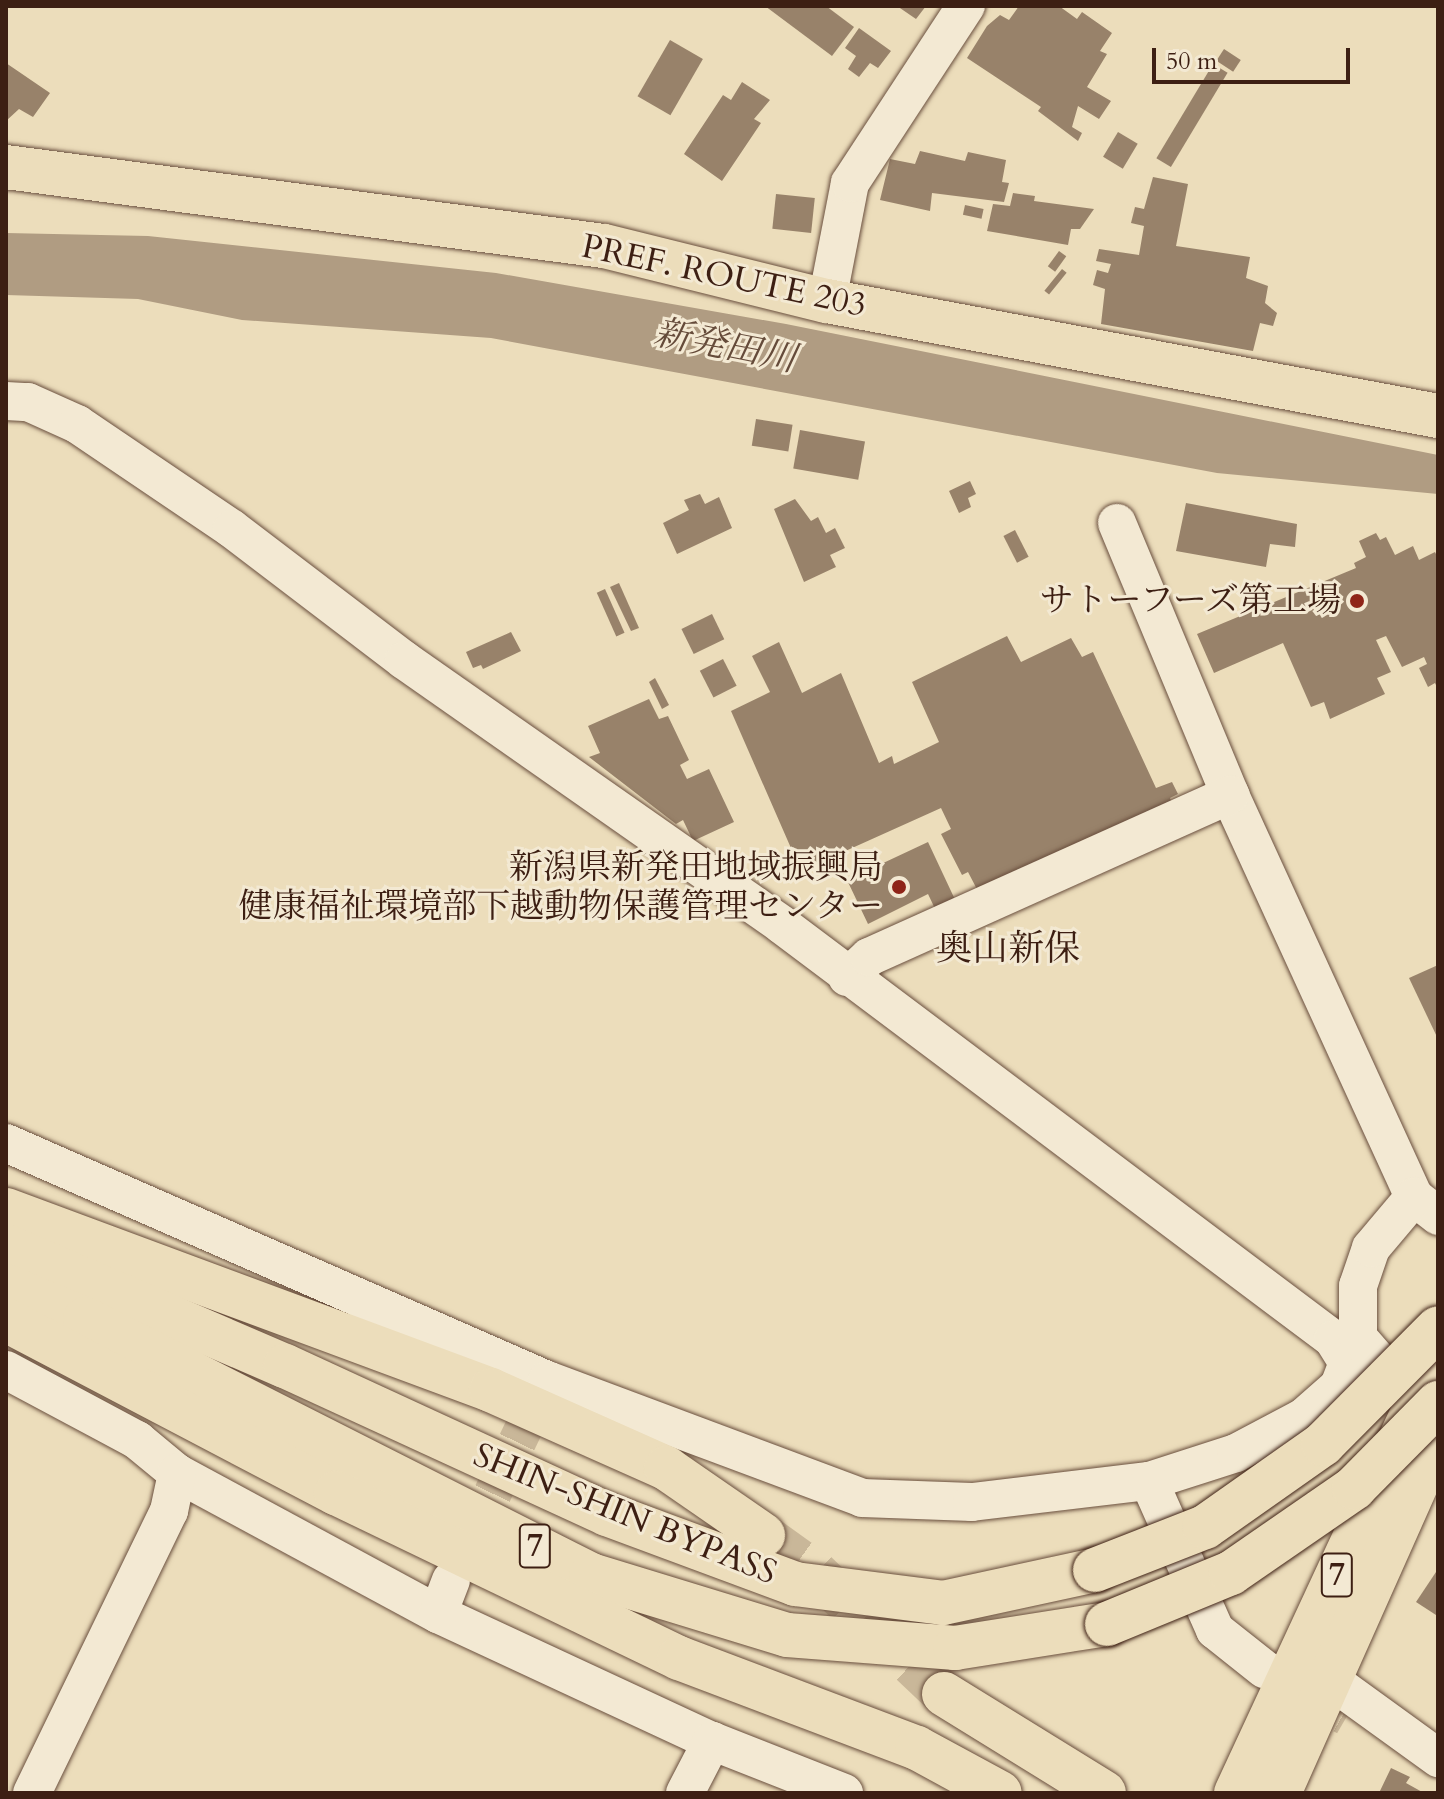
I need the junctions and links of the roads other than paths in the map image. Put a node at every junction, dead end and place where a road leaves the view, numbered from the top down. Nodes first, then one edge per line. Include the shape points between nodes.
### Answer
1 (966, 6) edge
2 (6, 167) edge
3 (827, 301) junction
4 (6, 401) edge
5 (1438, 416) edge
6 (1117, 523) dead end
7 (1230, 795) junction
8 (847, 977) junction
9 (6, 1143) edge
10 (1426, 1206) edge
11 (6, 1210) edge
12 (6, 1246) edge
13 (6, 1286) edge
14 (6, 1320) edge
15 (1438, 1328) edge
16 (1353, 1350) junction
17 (1438, 1357) edge
18 (6, 1370) edge
19 (1432, 1419) edge
20 (177, 1473) junction
21 (1149, 1481) junction
22 (763, 1535) tunnel mouth
23 (1264, 1669) tunnel mouth
24 (944, 1694) tunnel mouth
25 (1338, 1698) junction
26 (712, 1741) junction
27 (1438, 1758) edge
28 (1438, 1768) edge
29 (32, 1793) edge
30 (685, 1793) edge
31 (844, 1793) edge
32 (1000, 1793) edge
33 (1104, 1793) edge
34 (1236, 1793) edge
35 (1279, 1793) edge

1 - 3 street via 850,183
2 - 3 main road, PREF. ROUTE 203 via 604,246
3 - 5 main road, PREF. ROUTE 203
4 - 8 street via 28,402 77,424 219,520 404,660 782,925
6 - 7 street
7 - 8 street via 869,957
7 - 10 street
8 - 16 street
9 - 21 street via 545,1383 862,1498 972,1502
10 - 16 street via 1371,1248 1358,1286
11 - 22 main road via 491,1390 666,1468
12 - 15 main road, SHIN-SHIN BYPASS / 7, bridge via 607,1514 795,1584 943,1603 1095,1570 1205,1527 1323,1444
13 - 19 main road, SHIN-SHIN BYPASS / 7, bridge via 85,1319 591,1575 787,1635 955,1648 1107,1624 1231,1573 1354,1488
14 - 32 main road, 7 via 336,1493 650,1644 917,1748
16 - 19 street
16 - 21 street via 1339,1386 1304,1417 1236,1453
17 - 19 main road, 7
18 - 20 street via 137,1440
19 - 25 main road, 7
19 - 34 main road, 7
20 - 26 street via 444,1597
20 - 29 street via 169,1511
21 - 23 street via 1215,1630
24 - 33 main road
25 - 27 street
25 - 28 street
25 - 35 main road, 7
26 - 30 street
26 - 31 street

